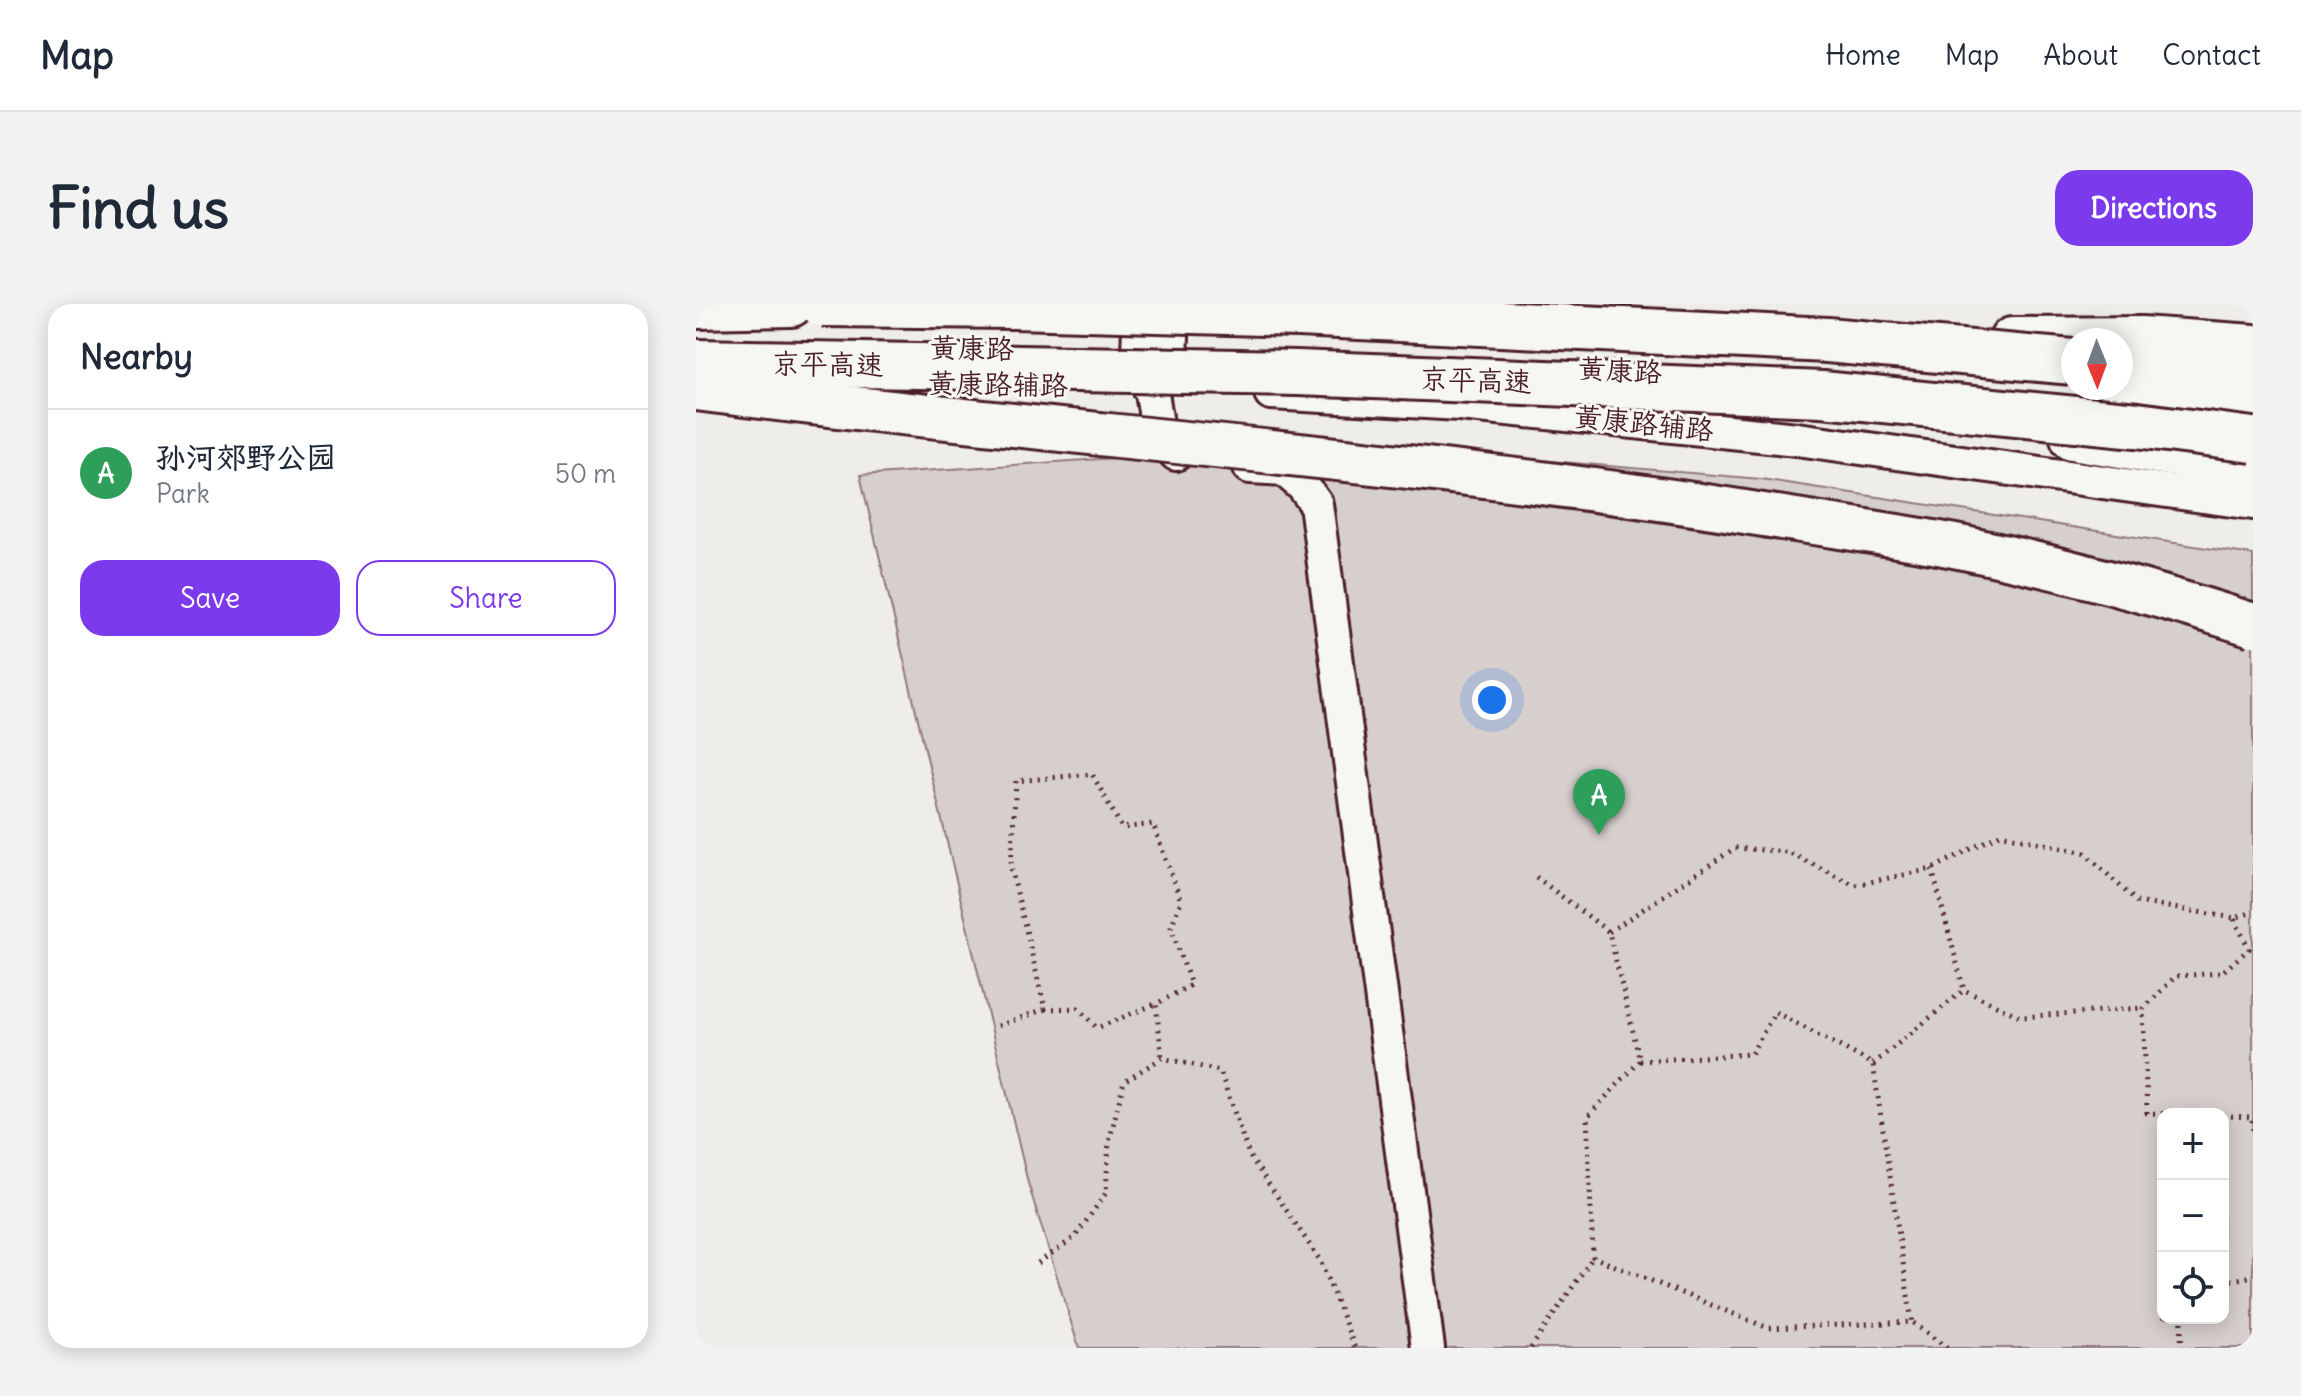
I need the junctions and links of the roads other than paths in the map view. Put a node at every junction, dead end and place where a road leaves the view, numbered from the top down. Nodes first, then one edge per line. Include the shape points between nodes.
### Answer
1 (791, 304) edge
2 (822, 304) edge
3 (1472, 304) edge
4 (1023, 305) edge
5 (696, 306) edge
6 (696, 322) edge
7 (1156, 326) edge
8 (1589, 340) junction
9 (1827, 340) junction
10 (696, 346) edge
11 (2253, 347) edge
12 (2061, 361) edge
13 (696, 362) edge
14 (2133, 368) edge
15 (696, 381) edge
16 (2061, 382) edge
17 (2253, 382) edge
18 (1151, 387) junction
19 (696, 389) edge
20 (2133, 390) edge
21 (1822, 394) junction
22 (2253, 404) edge
23 (2253, 432) edge
24 (2253, 440) edge
25 (2253, 467) edge
26 (2253, 503) edge
27 (2253, 625) edge
28 (1428, 1348) edge

1 - 5 highway, 京平高速
2 - 4 highway, 京平高速, bridge
3 - 8 street
4 - 9 highway, 京平高速, bridge
6 - 7 main road, 黄康路
7 - 8 main road, 黄康路 via 1410,330
7 - 10 main road, 黄康路
7 - 18 main road
7 - 23 main road, 黄康路 via 1489,364 1807,379
8 - 16 main road, 黄康路 via 1810,352
9 - 11 highway, bridge via 2141,339
9 - 12 highway, 京平高速, bridge
13 - 21 highway, 京平高速, bridge via 1297,373
14 - 17 highway
15 - 18 street, 黄康路辅路
18 - 26 street, 黄康路辅路 via 1460,404 1797,439
18 - 28 street via 1159,436 1184,463 1284,469 1316,504
19 - 27 highway, bridge via 1407,466 1675,501 1940,543 2089,577
20 - 22 main road
21 - 24 highway, 京平高速, bridge
21 - 25 highway, bridge

